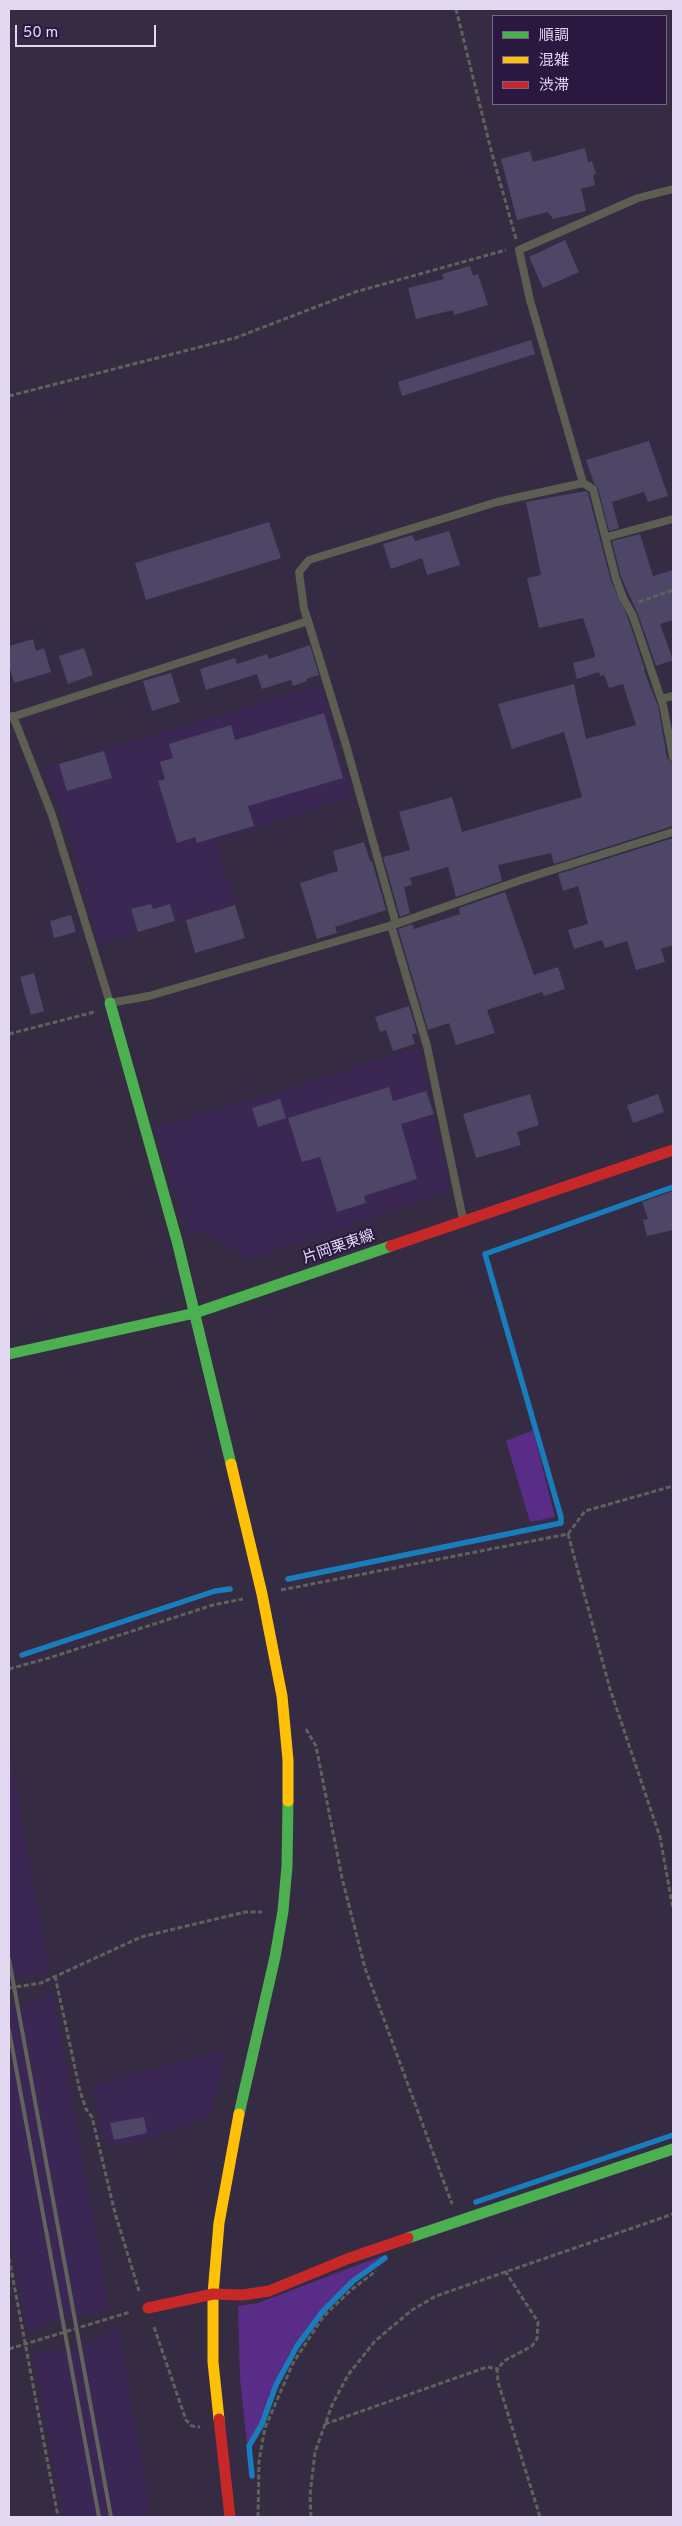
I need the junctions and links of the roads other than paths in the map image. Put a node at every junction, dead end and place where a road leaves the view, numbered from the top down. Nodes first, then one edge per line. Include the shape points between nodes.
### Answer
1 (673, 189) edge
2 (584, 483) junction
3 (673, 519) edge
4 (607, 537) junction
5 (308, 622) junction
6 (673, 696) edge
7 (661, 699) junction
8 (11, 717) edge
9 (673, 757) edge
10 (673, 832) edge
11 (393, 924) junction
12 (110, 1003) junction
13 (673, 1150) edge
14 (464, 1221) junction
15 (194, 1313) junction
16 (9, 1354) edge
17 (673, 2148) edge
18 (212, 2294) junction
19 (146, 2308) road end
20 (230, 2517) edge

1 - 2 lane via 638,198 518,250
2 - 4 lane via 593,489
2 - 5 lane via 497,502 309,560 299,572
3 - 4 lane
4 - 7 lane via 616,579 630,608
5 - 8 lane
5 - 11 lane via 346,745
6 - 7 lane
7 - 9 lane
8 - 12 lane via 52,815
10 - 11 lane
11 - 12 lane via 149,996
11 - 14 lane via 427,1046
12 - 15 street
13 - 14 street, 片岡栗東線
14 - 15 street, 片岡栗東線
15 - 16 street, 片岡栗東線
15 - 18 street via 262,1594 282,1696 288,1760 287,1866 282,1911 275,1957 232,2145 219,2223
17 - 18 street via 303,2276 269,2292
18 - 19 street via 188,2302
18 - 20 street via 213,2362

